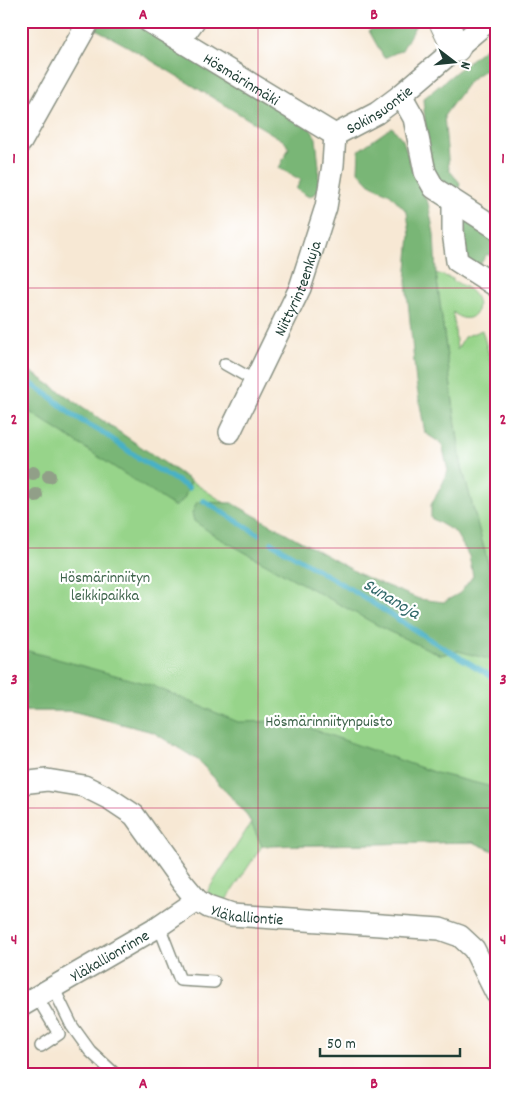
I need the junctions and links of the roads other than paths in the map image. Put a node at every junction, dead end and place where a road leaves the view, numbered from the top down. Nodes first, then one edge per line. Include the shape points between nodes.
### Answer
1 (89, 21) edge
2 (148, 21) edge
3 (194, 21) edge
4 (443, 21) edge
5 (488, 21) edge
6 (180, 40) junction
7 (456, 48) junction
8 (401, 94) junction
9 (336, 135) junction
10 (21, 142) edge
11 (453, 201) junction
12 (496, 228) edge
13 (496, 286) edge
14 (225, 364) dead end
15 (255, 381) junction
16 (230, 432) dead end
17 (21, 784) edge
18 (197, 900) junction
19 (159, 926) junction
20 (214, 982) dead end
21 (496, 993) edge
22 (37, 997) edge
23 (41, 1046) dead end
24 (116, 1075) edge

1 - 10 street
2 - 6 street, Hösmärinmäki
3 - 6 street
4 - 7 street
5 - 7 street, Sokinsuontie
6 - 9 street, Hösmärinmäki
7 - 8 street, Sokinsuontie
8 - 9 street, Sokinsuontie via 376,113
8 - 11 street via 414,118 425,172 434,188
9 - 15 street, Niittyrinteenkuja via 326,207 309,261 300,288
11 - 12 street
11 - 13 street via 457,261
14 - 15 lane
15 - 16 street, Niittyrinteenkuja
17 - 18 street, Yläkalliontie via 47,780 84,786 110,799 134,815
18 - 19 street, Yläkallionrinne
18 - 21 street, Yläkalliontie via 231,915 440,929 460,936 474,949
19 - 20 lane via 180,980
19 - 22 street, Yläkallionrinne
22 - 23 lane via 59,1034
22 - 24 lane via 72,1026 90,1051

